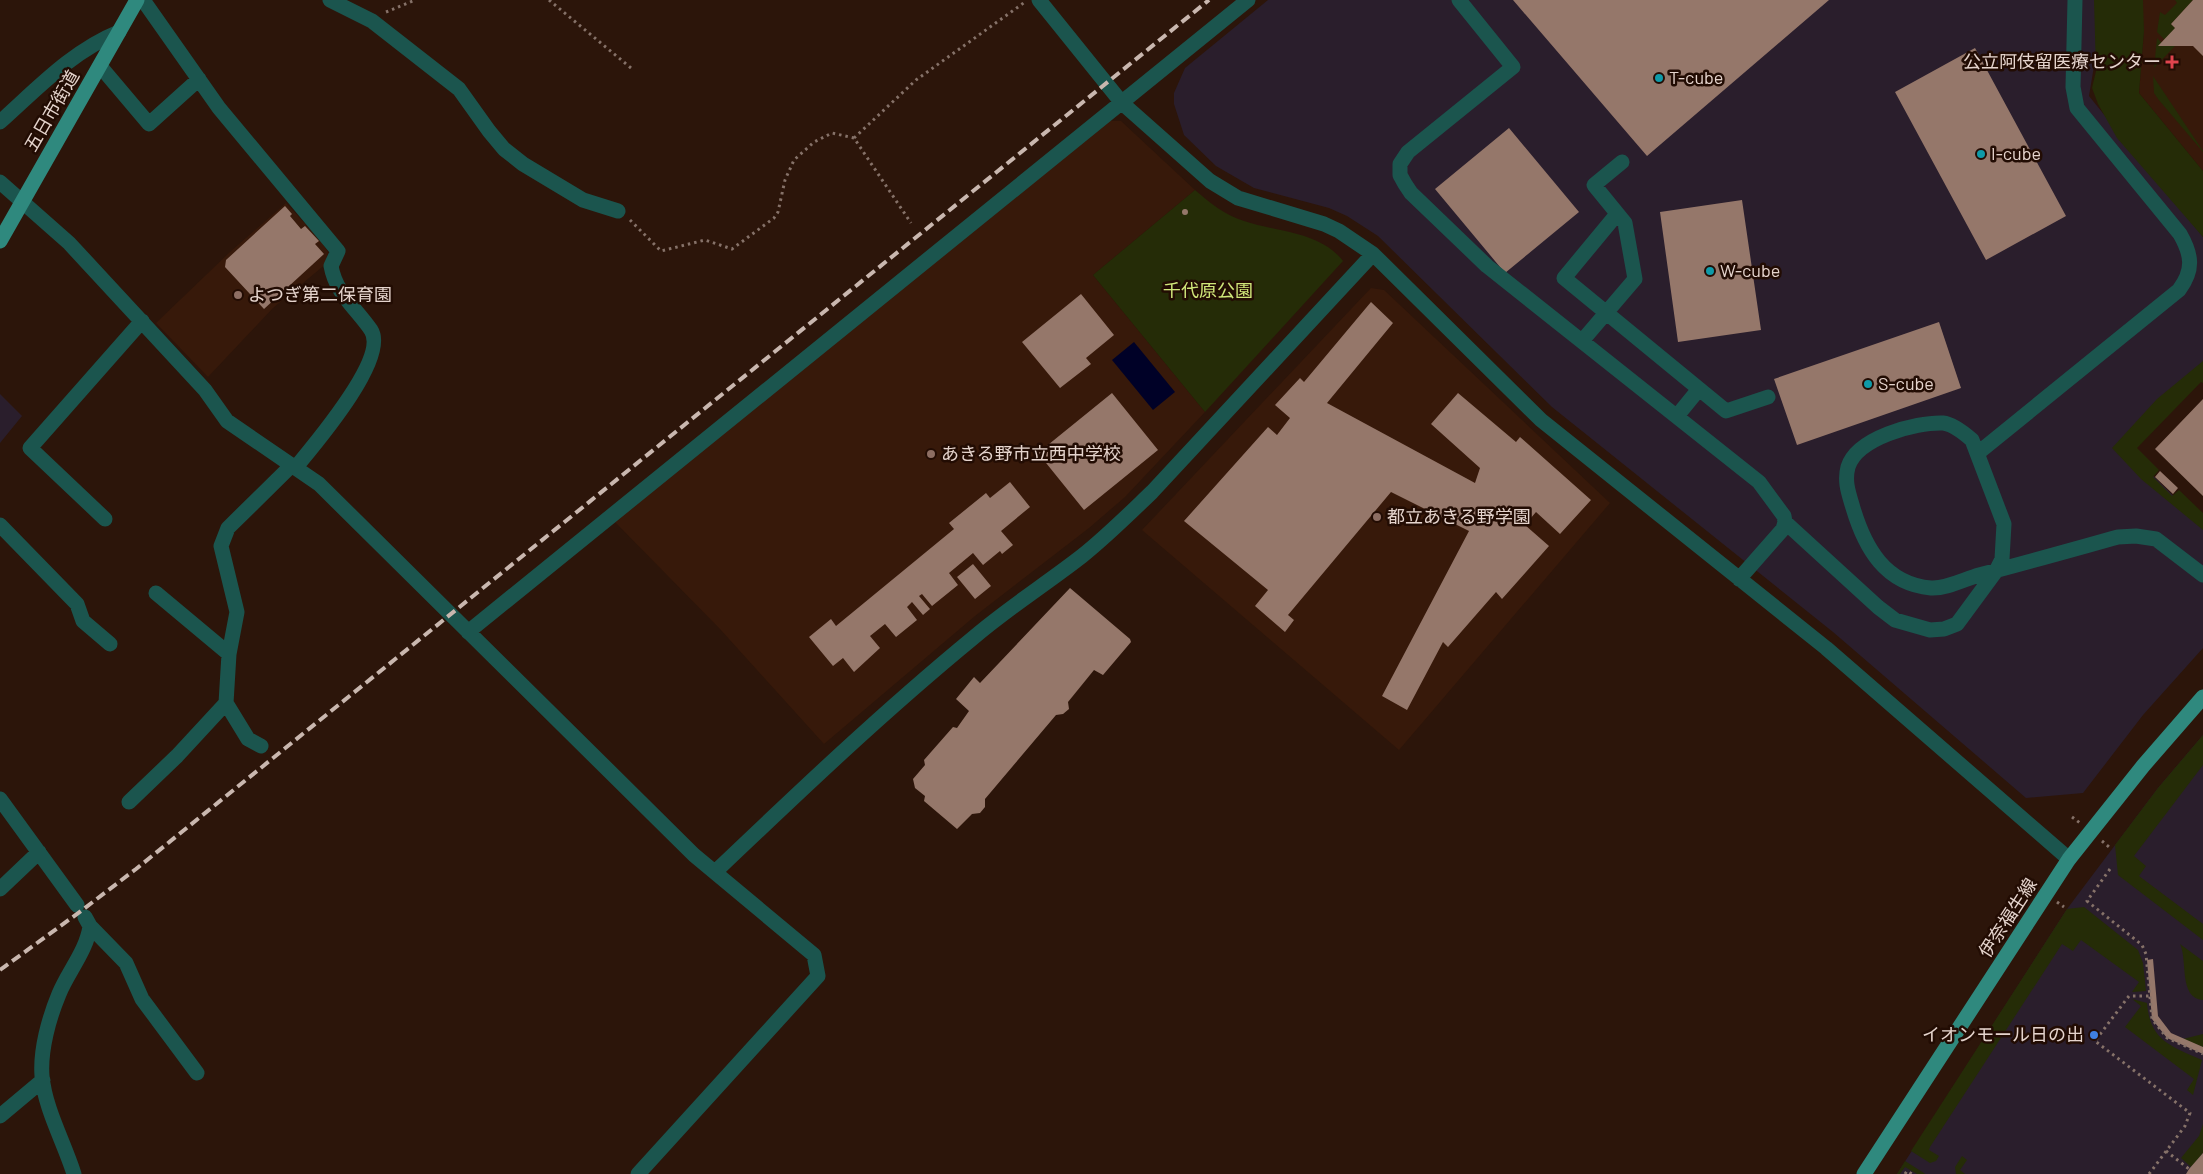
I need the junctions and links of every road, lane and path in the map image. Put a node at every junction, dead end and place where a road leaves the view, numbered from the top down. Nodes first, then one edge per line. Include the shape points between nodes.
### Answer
1 (137, 0) edge
2 (330, 0) edge
3 (415, 0) edge
4 (549, 0) edge
5 (1027, 0) edge
6 (1039, 0) edge
7 (1248, 0) edge
8 (1459, 0) edge
9 (2075, 0) edge
10 (151, 3) edge
11 (367, 19) junction
12 (119, 32) junction
13 (100, 66) junction
14 (631, 68) dead end
15 (199, 79) junction
16 (1122, 103) junction
17 (0, 122) edge
18 (854, 138) junction
19 (1622, 162) dead end
20 (0, 182) edge
21 (22, 202) junction
22 (618, 211) joint
23 (1617, 214) junction
24 (910, 223) dead end
25 (0, 241) edge
26 (1373, 254) junction
27 (1606, 313) junction
28 (142, 321) junction
29 (1582, 341) junction
30 (1699, 389) junction
31 (1768, 397) dead end
32 (1677, 416) junction
33 (1978, 453) junction
34 (294, 466) junction
35 (105, 519) dead end
36 (1786, 522) junction
37 (0, 525) edge
38 (1996, 571) junction
39 (2203, 575) edge
40 (1739, 578) junction
41 (156, 593) dead end
42 (468, 632) junction
43 (110, 644) dead end
44 (229, 654) junction
45 (2203, 697) edge
46 (226, 703) junction
47 (261, 746) dead end
48 (0, 799) edge
49 (129, 802) dead end
50 (2072, 817) dead end
51 (2078, 821) dead end
52 (2104, 842) dead end
53 (2109, 847) dead end
54 (39, 852) junction
55 (2069, 859) junction
56 (2110, 869) dead end
57 (715, 872) junction
58 (0, 889) edge
59 (2060, 904) dead end
60 (2064, 907) dead end
61 (84, 916) junction
62 (2150, 996) junction
63 (2203, 1054) edge
64 (197, 1073) dead end
65 (43, 1080) junction
66 (0, 1116) edge
67 (2166, 1151) junction
68 (2189, 1169) dead end
69 (74, 1174) edge
70 (638, 1174) edge
71 (1864, 1174) edge
72 (1904, 1174) edge
73 (1912, 1174) edge
74 (2149, 1174) edge

1 - 12 main road, 五日市街道
2 - 11 street
3 - 11 path
4 - 14 path
5 - 18 path via 935,66
6 - 16 street
7 - 16 street
8 - 29 street via 1513,67 1408,152 1400,164 1400,175 1411,193 1487,266
9 - 33 street via 2074,87 2077,108 2180,234 2191,258 2190,271 2179,290
10 - 15 street
11 - 22 street via 458,89 489,131 524,164 583,200
12 - 13 main road, 五日市街道
12 - 17 street via 100,40 60,68
13 - 15 street via 149,124
13 - 21 main road, 五日市街道
15 - 34 street via 338,251 331,266 338,289 372,332 374,343 352,395
16 - 26 street via 1224,190 1262,207 1324,224
16 - 42 street
18 - 22 path via 832,133 814,142 794,160 785,180 778,212 765,226 732,249 705,240 661,251
18 - 24 path
19 - 23 street via 1594,185
20 - 21 street
21 - 25 main road, 五日市街道
21 - 28 street via 70,243
23 - 27 street via 1625,223 1635,279
23 - 27 street via 1564,278
26 - 40 street via 1541,420
26 - 57 street via 1152,492 1083,555 990,623 926,677
27 - 29 street
27 - 30 street
28 - 34 street via 205,390 227,421
28 - 35 street via 30,448
29 - 32 street
30 - 31 street via 1726,411
30 - 32 street
32 - 36 street via 1759,482
33 - 38 street via 2004,524 2002,558
33 - 38 street via 1972,440 1962,431 1944,423 1906,428 1865,444 1848,466 1846,484 1867,548 1894,576 1913,585 1934,588
34 - 42 street via 319,484
34 - 44 street via 228,528 221,546 237,612
36 - 38 street via 1878,608 1912,627 1930,630 1957,624
36 - 40 street
37 - 43 street via 77,604 83,621
38 - 39 street via 2118,537 2136,536 2156,539
40 - 55 street via 1826,648
41 - 44 street
42 - 57 street
44 - 46 street
45 - 55 main road, 伊奈福生線
46 - 47 street via 248,739
46 - 49 street
48 - 54 street
50 - 51 path
52 - 53 path
54 - 58 street
54 - 61 street
55 - 71 main road, 伊奈福生線
56 - 62 path via 2087,901 2142,945 2146,954
57 - 70 street via 814,955 818,976
59 - 60 path
61 - 64 street via 126,963 142,999
61 - 65 street via 89,935 55,1004 46,1038
62 - 63 path via 2152,1019 2167,1038
62 - 67 path via 2129,996 2095,1041 2190,1113 2185,1126
65 - 66 street
65 - 69 street
67 - 68 path
67 - 74 path
72 - 73 path via 1907,1171

